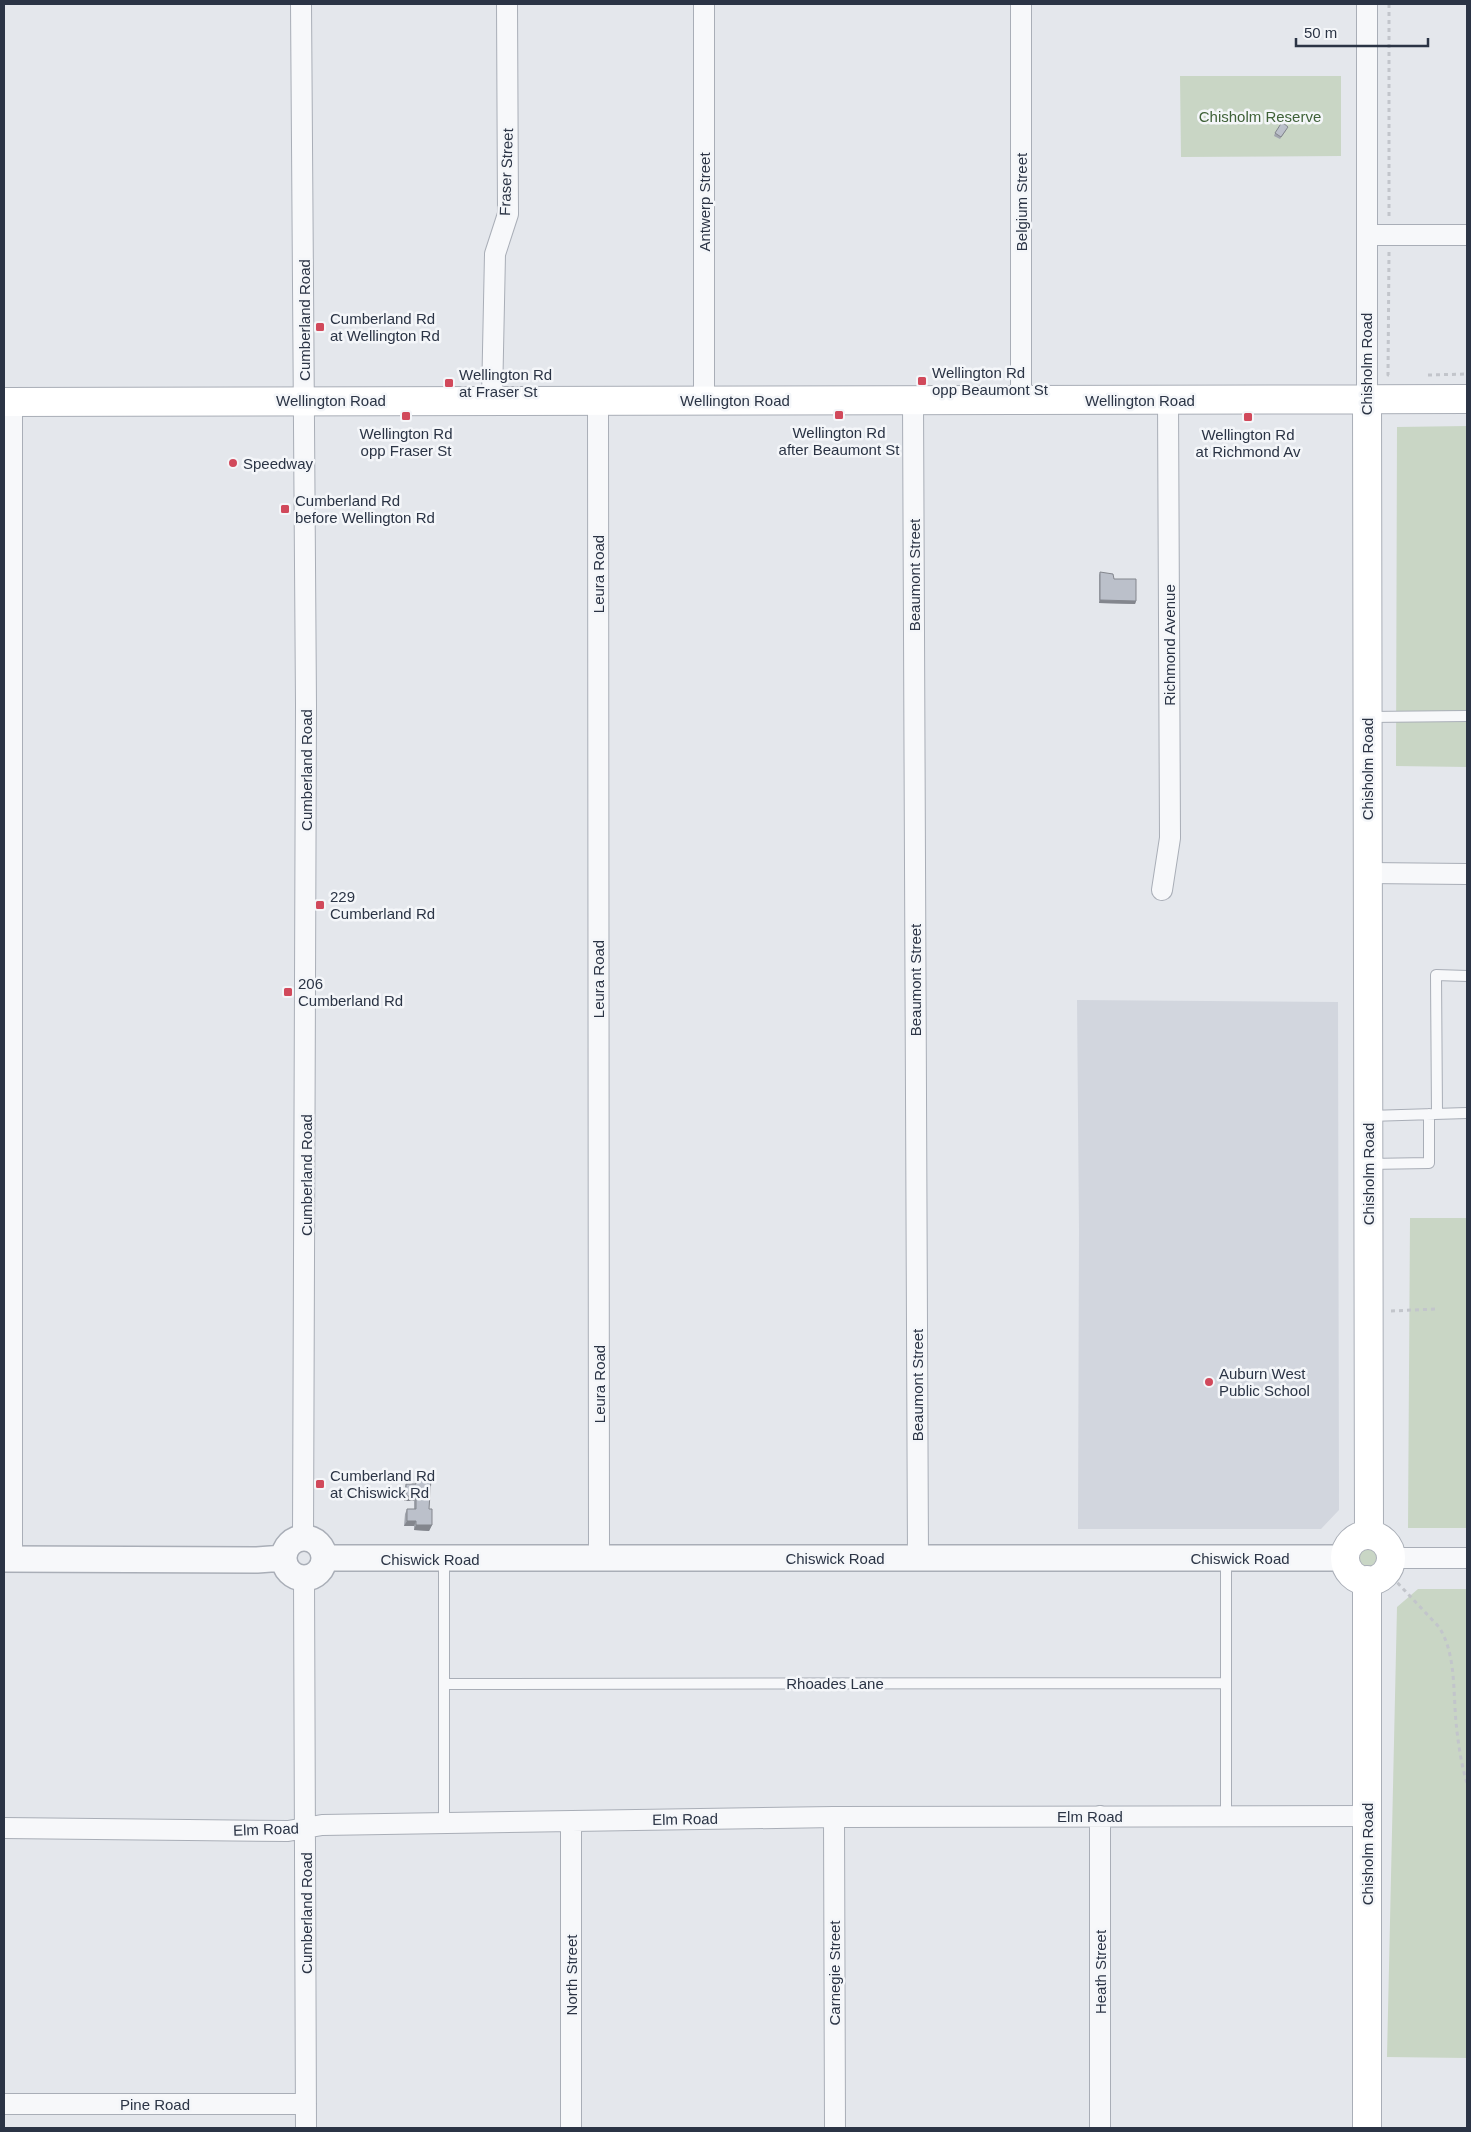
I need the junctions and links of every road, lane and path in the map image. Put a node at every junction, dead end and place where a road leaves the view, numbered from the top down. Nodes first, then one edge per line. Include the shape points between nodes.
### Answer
1 (301, 4) edge
2 (507, 4) edge
3 (704, 4) edge
4 (1021, 4) edge
5 (1366, 4) edge
6 (1389, 4) edge
7 (1389, 216) dead end
8 (1367, 235) junction
9 (1467, 235) edge
10 (1389, 250) dead end
11 (1467, 374) edge
12 (1398, 375) dead end
13 (1418, 375) dead end
14 (1366, 399) junction
15 (1467, 399) edge
16 (305, 400) junction
17 (492, 400) junction
18 (598, 400) junction
19 (704, 400) junction
20 (1021, 400) junction
21 (1168, 400) junction
22 (913, 401) junction
23 (8, 402) edge
24 (1367, 716) junction
25 (1467, 716) edge
26 (1368, 874) junction
27 (1467, 874) edge
28 (1162, 890) dead end
29 (1467, 976) edge
30 (1467, 1113) edge
31 (1433, 1114) junction
32 (1368, 1116) junction
33 (1368, 1164) junction
34 (1436, 1309) dead end
35 (1391, 1311) dead end
36 (1369, 1535) junction
37 (304, 1537) junction
38 (1226, 1557) junction
39 (284, 1558) junction
40 (325, 1558) junction
41 (444, 1558) junction
42 (918, 1558) junction
43 (1345, 1558) junction
44 (1467, 1558) edge
45 (8, 1559) edge
46 (599, 1559) junction
47 (1381, 1570) junction
48 (304, 1578) junction
49 (1226, 1683) junction
50 (445, 1684) junction
51 (1467, 1783) edge
52 (1100, 1816) junction
53 (1226, 1816) junction
54 (1367, 1816) junction
55 (834, 1817) junction
56 (571, 1822) junction
57 (444, 1823) junction
58 (4, 1828) edge
59 (306, 1828) junction
60 (4, 2104) edge
61 (306, 2104) junction
62 (306, 2128) edge
63 (571, 2128) edge
64 (834, 2128) edge
65 (1100, 2128) edge
66 (1367, 2128) edge

1 - 16 street, Cumberland Road
2 - 17 street, Fraser Street via 508,214 495,254
3 - 19 street, Antwerp Street
4 - 20 street, Belgium Street
5 - 8 street, Chisholm Road
6 - 7 path
8 - 9 street
8 - 14 street, Chisholm Road
10 - 12 path via 1388,375
11 - 13 path
14 - 15 main road, Wellington Road
14 - 21 main road, Wellington Road
14 - 24 main road, Chisholm Road
16 - 17 main road, Wellington Road
16 - 23 main road, Wellington Road
16 - 37 street, Cumberland Road
17 - 18 main road, Wellington Road
18 - 19 main road, Wellington Road
18 - 46 street, Leura Road
19 - 22 main road, Wellington Road
20 - 21 main road, Wellington Road
20 - 22 main road, Wellington Road
21 - 28 street, Richmond Avenue via 1170,838
22 - 42 street, Beaumont Street
23 - 45 street
24 - 25 lane
24 - 26 main road, Chisholm Road
26 - 27 street
26 - 32 main road, Chisholm Road
29 - 31 lane via 1436,975
30 - 31 lane
31 - 32 lane
31 - 33 lane via 1429,1163
32 - 33 main road, Chisholm Road
33 - 36 main road, Chisholm Road
34 - 35 path
36 - 43 main road via 1361,1536 1350,1544
36 - 47 main road via 1382,1539 1390,1551
37 - 39 street via 292,1542
37 - 40 street via 316,1541
38 - 42 street, Chiswick Road
38 - 43 street, Chiswick Road
38 - 49 lane
39 - 45 street
39 - 48 street via 292,1574
40 - 41 street, Chiswick Road
40 - 48 street via 316,1575
41 - 46 street, Chiswick Road
41 - 50 lane
42 - 46 street, Chiswick Road
43 - 47 main road via 1349,1571 1360,1579
44 - 47 street
47 - 51 path via 1399,1584 1444,1636
47 - 54 main road, Chisholm Road
48 - 59 street, Cumberland Road
49 - 50 lane, Rhoades Lane
49 - 53 lane
50 - 57 lane
52 - 53 street, Elm Road
52 - 55 street, Elm Road
52 - 65 street, Heath Street
53 - 54 street, Elm Road
54 - 66 main road, Chisholm Road
55 - 56 street, Elm Road
55 - 64 street, Carnegie Street
56 - 57 street, Elm Road
56 - 63 street, North Street
57 - 59 street, Elm Road
58 - 59 street, Elm Road via 288,1831
59 - 61 street, Cumberland Road
60 - 61 street, Pine Road
61 - 62 street, Cumberland Road

